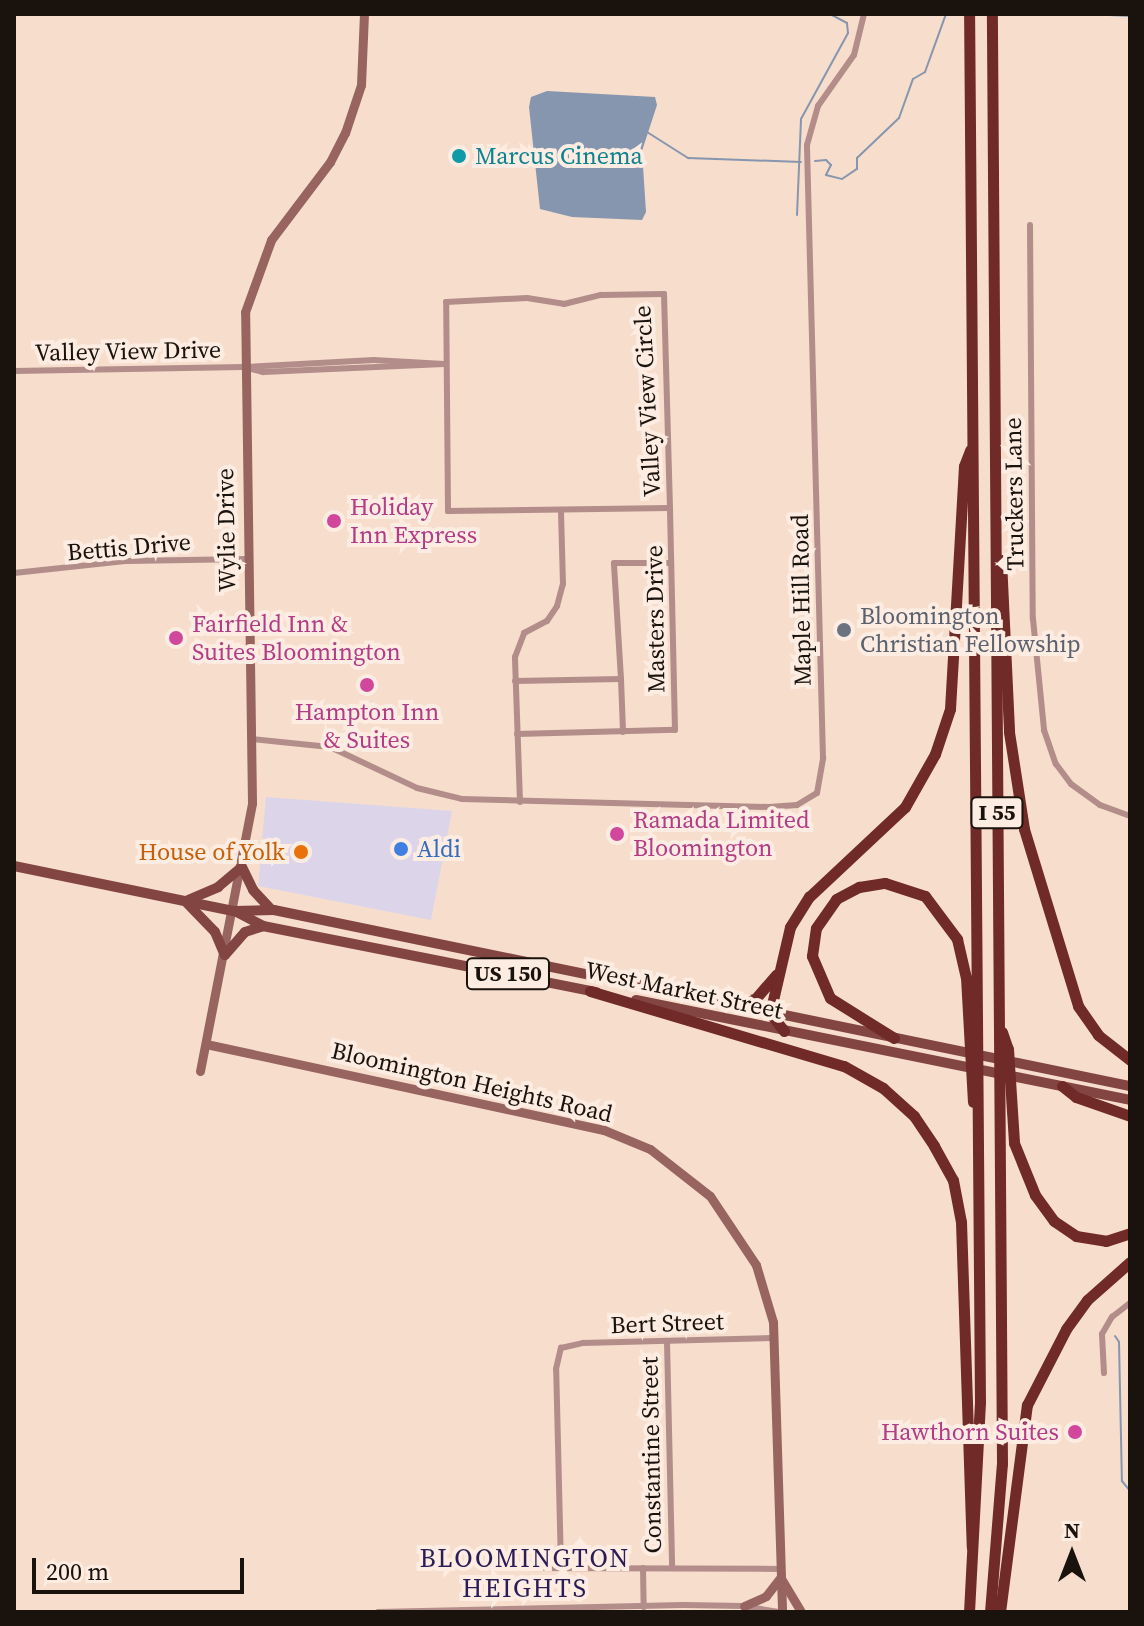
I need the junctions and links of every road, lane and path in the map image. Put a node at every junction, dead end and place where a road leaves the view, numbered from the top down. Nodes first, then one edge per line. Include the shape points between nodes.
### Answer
1 (364, 14) edge
2 (864, 14) edge
3 (969, 14) edge
4 (992, 14) edge
5 (1030, 225) dead end
6 (444, 364) junction
7 (243, 367) junction
8 (14, 371) edge
9 (973, 442) junction
10 (670, 508) junction
11 (561, 511) junction
12 (996, 527) junction
13 (246, 559) junction
14 (670, 563) junction
15 (14, 573) edge
16 (621, 679) junction
17 (515, 681) junction
18 (623, 732) junction
19 (517, 734) junction
20 (251, 739) junction
21 (520, 802) junction
22 (1130, 816) edge
23 (14, 866) edge
24 (242, 867) junction
25 (186, 901) junction
26 (274, 910) junction
27 (234, 911) junction
28 (263, 926) junction
29 (225, 955) junction
30 (779, 971) junction
31 (590, 991) junction
32 (727, 1004) junction
33 (770, 1013) junction
34 (999, 1023) junction
35 (784, 1031) junction
36 (894, 1038) junction
37 (206, 1044) junction
38 (1130, 1060) edge
39 (200, 1071) dead end
40 (1062, 1086) junction
41 (1130, 1086) edge
42 (1130, 1100) edge
43 (1130, 1116) edge
44 (978, 1121) junction
45 (1130, 1233) edge
46 (1130, 1262) edge
47 (1130, 1303) edge
48 (775, 1338) junction
49 (667, 1341) junction
50 (1104, 1373) dead end
51 (974, 1555) junction
52 (561, 1567) junction
53 (672, 1567) junction
54 (519, 1568) dead end
55 (643, 1568) junction
56 (780, 1573) junction
57 (744, 1606) junction
58 (644, 1607) junction
59 (589, 1610) edge
60 (378, 1612) edge
61 (780, 1612) edge
62 (801, 1612) edge
63 (969, 1612) edge
64 (990, 1612) edge
65 (1000, 1612) edge

1 - 7 main road, Wylie Drive via 363,68 354,111 330,162 261,261 245,312
2 - 21 street, Maple Hill Road via 857,47 818,106 807,145 820,787 808,801 789,807
3 - 9 highway, I 55
4 - 12 highway, I 55
5 - 22 street, Truckers Lane via 1033,619 1044,730 1056,764 1071,784 1090,800
6 - 7 street, Valley View Drive via 277,371
6 - 10 street, Valley View Circle via 443,310 450,300 527,298 564,304 601,295 664,294
6 - 11 street, Valley View Circle via 446,509 452,514
7 - 8 street, Valley View Drive
7 - 13 main road, Wylie Drive
9 - 30 highway via 964,466 952,697 935,754 905,807 802,906 785,942
9 - 44 highway, I 55
10 - 11 street, Valley View Circle
10 - 14 street, Masters Drive
11 - 17 street via 560,595 547,621 524,633 517,644
12 - 34 highway, I 55
12 - 38 highway via 1005,584 1009,732 1024,829 1078,1006 1098,1035
13 - 15 street, Bettis Drive via 127,561
13 - 20 main road, Wylie Drive
14 - 16 street via 614,563
14 - 18 street, Masters Drive via 675,730
16 - 17 street
16 - 18 street
17 - 19 street
18 - 19 street
19 - 21 street
20 - 21 street, Maple Hill Road via 330,747 417,788 462,799
20 - 24 main road, Wylie Drive via 252,803
23 - 25 main road, West Market Street / US 150
24 - 25 main road via 218,887
24 - 26 main road via 253,890
24 - 27 main road, Wylie Drive
25 - 27 main road, West Market Street / US 150
25 - 29 main road via 215,932
26 - 27 main road, West Market Street / US 150
26 - 32 main road, West Market Street / US 150
27 - 28 main road, West Market Street / US 150
27 - 29 main road, Wylie Drive
28 - 29 main road via 245,932
28 - 31 main road, West Market Street / US 150
29 - 37 main road, Wylie Drive
30 - 32 highway via 755,999
30 - 33 highway
31 - 35 main road, West Market Street / US 150
31 - 51 highway via 844,1066 883,1088 914,1116 953,1180 961,1222 969,1396 967,1533
32 - 33 main road, West Market Street / US 150
33 - 35 highway
33 - 36 main road, West Market Street / US 150
34 - 45 highway via 1008,1049 1014,1143 1035,1195 1054,1221 1076,1236 1106,1241
34 - 64 highway, I 55 via 1002,1479
35 - 40 main road, West Market Street / US 150
36 - 41 main road, West Market Street / US 150
36 - 44 highway via 830,998 812,956 816,928 836,899 859,887 885,883 925,896 957,939 966,977 969,1081
37 - 39 main road, Wylie Drive
37 - 48 main road, Bloomington Heights Road via 553,1117 638,1143 692,1178 734,1224 763,1282
40 - 42 main road, West Market Street / US 150
40 - 43 highway via 1076,1097
44 - 51 highway, I 55 via 980,1402
46 - 65 highway via 1073,1319 1047,1358 1027,1405
47 - 50 street via 1102,1334
48 - 49 street, Bert Street
48 - 56 main road, Bloomington Heights Road
49 - 52 street, Bert Street via 561,1348 556,1369
49 - 53 street, Constantine Street
51 - 63 highway, I 55
52 - 54 street
52 - 55 street
53 - 55 street
53 - 56 street
55 - 58 street, Constantine Street
56 - 57 main road via 766,1596
56 - 61 main road, Bloomington Heights Road
56 - 62 main road
57 - 58 street
57 - 61 street
58 - 59 street
59 - 60 street

